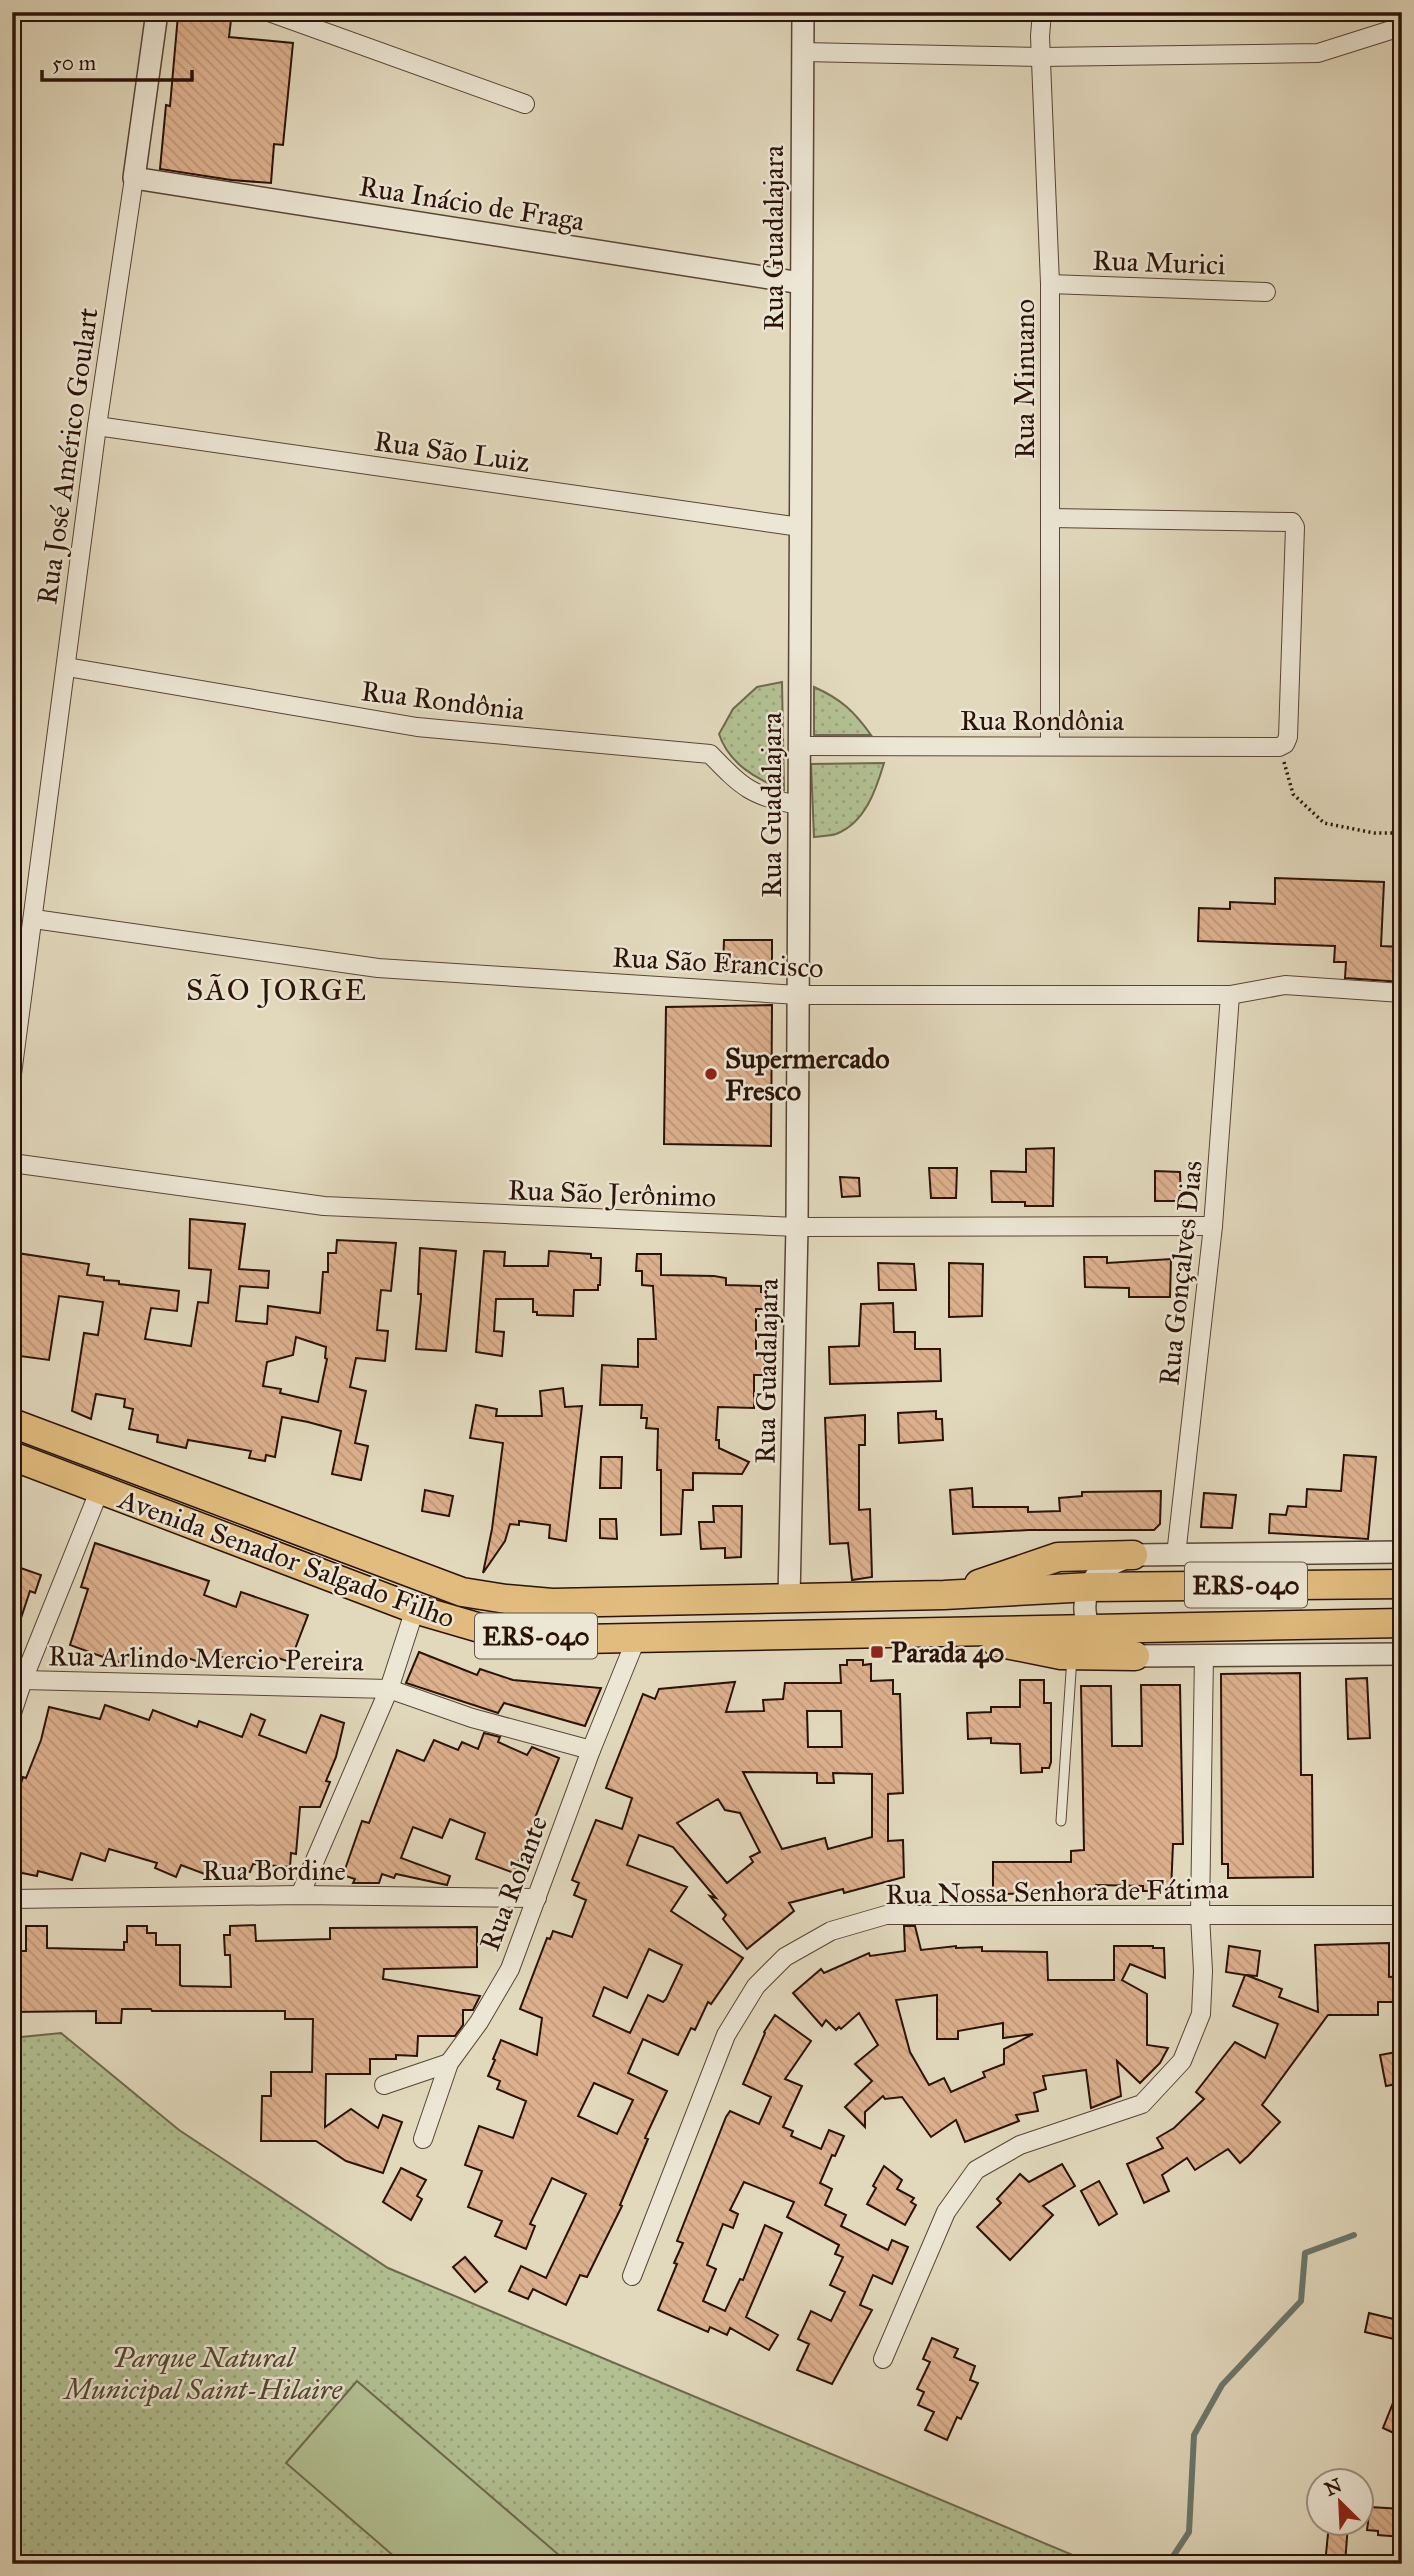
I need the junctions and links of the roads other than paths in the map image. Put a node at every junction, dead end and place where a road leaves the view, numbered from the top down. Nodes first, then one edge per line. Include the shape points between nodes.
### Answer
1 (157, 12) edge
2 (269, 12) edge
3 (803, 12) edge
4 (1042, 12) edge
5 (1402, 31) edge
6 (802, 52) junction
7 (1041, 57) junction
8 (525, 104) dead end
9 (134, 178) junction
10 (801, 283) junction
11 (1050, 284) junction
12 (1266, 292) dead end
13 (97, 426) junction
14 (1051, 518) junction
15 (800, 527) junction
16 (67, 667) junction
17 (799, 746) junction
18 (1050, 746) junction
19 (799, 805) junction
20 (34, 919) junction
21 (1402, 993) edge
22 (798, 995) junction
23 (1230, 995) junction
24 (12, 1074) edge
25 (12, 1163) edge
26 (1213, 1226) junction
27 (797, 1227) junction
28 (12, 1423) edge
29 (12, 1456) edge
30 (100, 1489) junction
31 (1402, 1552) edge
32 (1133, 1555) junction
33 (1177, 1555) junction
34 (1402, 1584) edge
35 (1090, 1587) junction
36 (944, 1595) junction
37 (789, 1598) junction
38 (415, 1609) junction
39 (1402, 1623) edge
40 (1090, 1628) junction
41 (946, 1632) junction
42 (636, 1637) junction
43 (1204, 1654) junction
44 (1402, 1654) edge
45 (1072, 1655) junction
46 (1135, 1656) junction
47 (23, 1680) junction
48 (389, 1689) junction
49 (12, 1713) edge
50 (591, 1750) junction
51 (1061, 1821) dead end
52 (300, 1895) junction
53 (537, 1898) junction
54 (12, 1899) edge
55 (1200, 1915) junction
56 (1402, 1915) edge
57 (449, 2063) junction
58 (384, 2085) dead end
59 (424, 2139) dead end
60 (632, 2276) dead end
61 (883, 2359) dead end

1 - 9 street, Rua José Américo Goulart
2 - 8 street
3 - 6 street, Rua Guadalajara
4 - 7 street, Rua Minuano
5 - 7 street via 1391,30 1318,53
6 - 7 street
6 - 10 street, Rua Guadalajara
7 - 11 street, Rua Minuano
9 - 10 street, Rua Inácio de Fraga
9 - 13 street, Rua José Américo Goulart
10 - 15 street, Rua Guadalajara
11 - 12 street, Rua Murici
11 - 14 street, Rua Minuano
13 - 15 street, Rua São Luiz
13 - 16 street, Rua José Américo Goulart
14 - 18 street, Rua Minuano
14 - 18 street, Rua Rondônia via 1292,522 1295,527 1288,737 1282,746
15 - 17 street, Rua Guadalajara
16 - 19 street, Rua Rondônia via 417,727 710,754 748,789 768,800
16 - 20 street, Rua José Américo Goulart
17 - 18 street, Rua Rondônia
17 - 19 street, Rua Guadalajara
19 - 22 street, Rua Guadalajara
20 - 22 street, Rua São Francisco via 378,968
20 - 24 street, Rua José Américo Goulart
21 - 23 street, Rua São Francisco via 1285,985
22 - 23 street, Rua São Francisco
22 - 27 street, Rua Guadalajara
23 - 26 street, Rua Gonçalves Dias
25 - 27 street, Rua São Jerônimo via 324,1206
26 - 27 street, Rua São Jerônimo
26 - 33 street, Rua Gonçalves Dias
27 - 37 street, Rua Guadalajara
28 - 37 main road, Avenida Senador Salgado Filho / ERS-040 via 462,1592 552,1603
29 - 30 main road, Avenida Senador Salgado Filho / ERS-040
30 - 38 main road, Avenida Senador Salgado Filho / ERS-040
30 - 47 street
31 - 33 street, Avenida Senador Salgado Filho
32 - 33 street, Avenida Senador Salgado Filho
32 - 35 street via 1099,1573
32 - 36 main road, Avenida Senador Salgado Filho via 1058,1557
34 - 35 main road, Avenida Senador Salgado Filho / ERS-040
35 - 36 main road, Avenida Senador Salgado Filho / ERS-040
35 - 40 street via 1083,1607
36 - 37 main road, Avenida Senador Salgado Filho / ERS-040
38 - 42 main road, Avenida Senador Salgado Filho / ERS-040 via 487,1630 528,1636
38 - 48 street
39 - 40 main road, Avenida Senador Salgado Filho / ERS-040
40 - 41 main road, Avenida Senador Salgado Filho / ERS-040
40 - 46 street via 1110,1649
41 - 42 main road, Avenida Senador Salgado Filho / ERS-040
41 - 45 main road, Avenida Senador Salgado Filho
42 - 50 street, Rua Rolante
43 - 44 street, Avenida Senador Salgado Filho
43 - 46 street, Avenida Senador Salgado Filho
43 - 55 street
45 - 46 main road, Avenida Senador Salgado Filho
45 - 51 lane
47 - 48 street, Rua Arlindo Mercio Pereira
47 - 49 street
48 - 50 street, Rua Arlindo Mercio Pereira via 472,1718
48 - 52 street
50 - 53 street, Rua Rolante
52 - 53 street, Rua Bordine
52 - 54 street, Rua Bordine
53 - 57 street, Rua Rolante via 510,1969
55 - 56 street, Rua Nossa Senhora de Fátima
55 - 60 street, Rua Nossa Senhora de Fátima via 886,1915 831,1931 785,1957 756,1986 726,2035
55 - 61 street via 1201,2014 1182,2061 1142,2104 1020,2145 976,2171 946,2212
57 - 58 street
57 - 59 street, Rua Rolante

